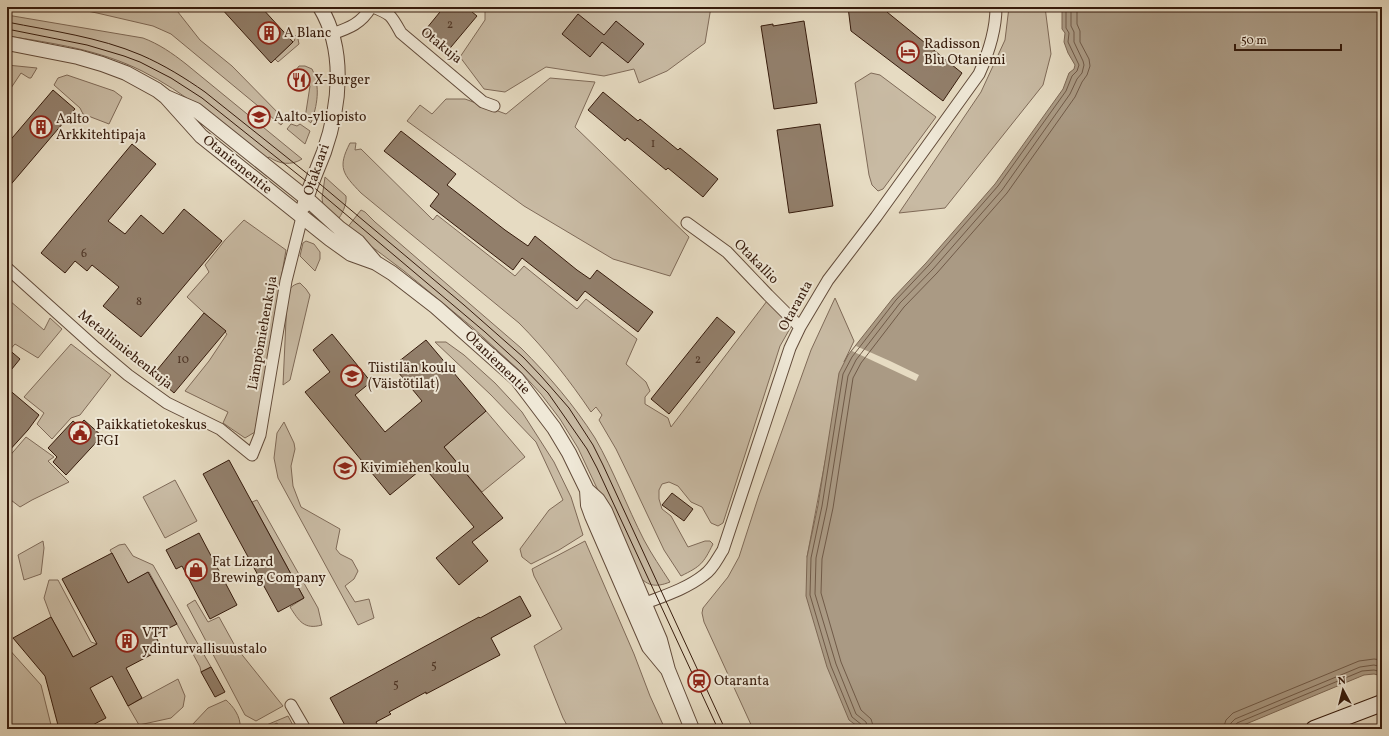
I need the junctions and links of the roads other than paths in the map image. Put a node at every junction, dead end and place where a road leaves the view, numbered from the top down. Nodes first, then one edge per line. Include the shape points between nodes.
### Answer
1 (320, 7) edge
2 (372, 7) edge
3 (996, 7) edge
4 (332, 34) junction
5 (7, 43) edge
6 (166, 96) junction
7 (494, 106) dead end
8 (306, 198) junction
9 (302, 217) junction
10 (687, 223) dead end
11 (376, 263) junction
12 (7, 268) edge
13 (800, 327) junction
14 (252, 455) joint
15 (639, 606) junction
16 (1382, 703) edge
17 (683, 704) junction
18 (291, 705) dead end
19 (304, 729) edge
20 (692, 729) edge
21 (698, 729) edge
22 (1314, 729) edge

1 - 4 street, Otakaari
2 - 4 street via 362,20
2 - 7 street, Otakuja via 387,12 401,33 483,102
3 - 13 street, Otaranta via 995,30 979,74 828,280
4 - 8 street, Otakaari via 337,66 335,105 324,152
5 - 6 street, Otaniementie via 102,64 126,73
6 - 8 street, Otaniementie via 196,110
6 - 9 street, Otaniementie via 201,136
8 - 9 street, Otakaari
8 - 11 street, Otaniementie via 358,242
9 - 11 street, Otaniementie via 351,254
9 - 14 street, Lämpömiehenkuja via 286,281 260,435
10 - 13 street, Otakallio via 727,252
11 - 15 street, Otaniementie via 436,307 517,379 554,428 586,490 605,510
12 - 14 street, Metallimiehenkuja via 128,375 167,403 220,429
13 - 15 street, Otaranta via 790,348 723,550 714,565 689,585
15 - 17 street, Otaniementie via 660,640 668,670
16 - 22 main road
17 - 20 street, Otaniementie
17 - 21 street, Otaniementie
18 - 19 street

